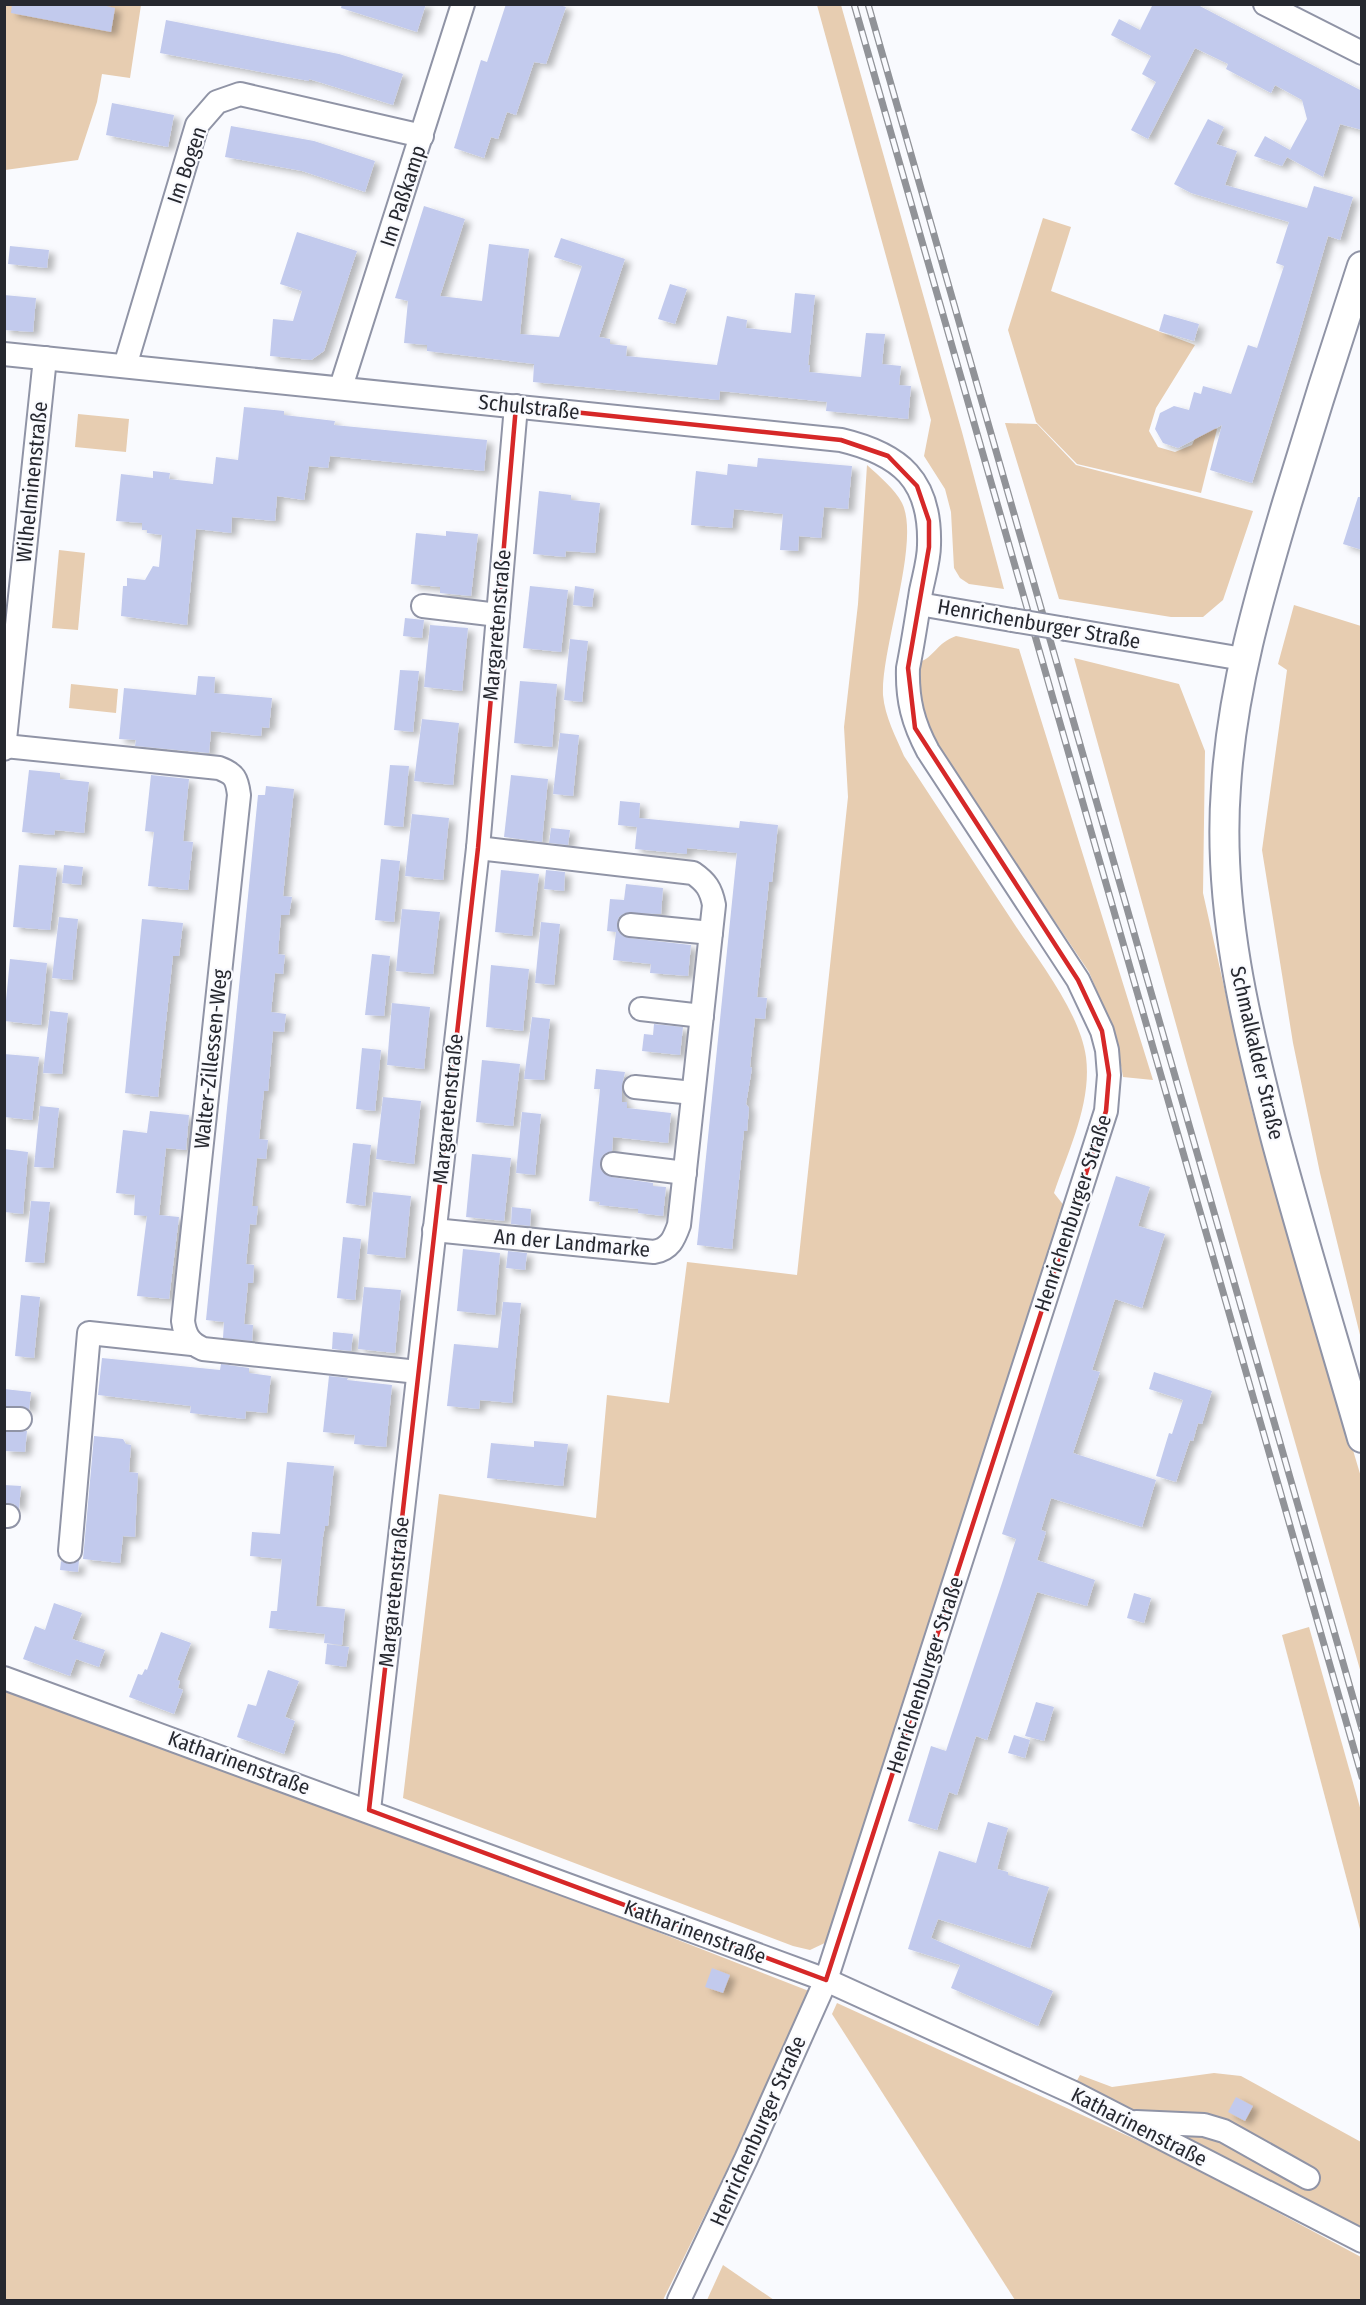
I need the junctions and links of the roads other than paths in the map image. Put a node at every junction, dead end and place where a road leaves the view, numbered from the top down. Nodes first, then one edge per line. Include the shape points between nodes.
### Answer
1 (463, 4) edge
2 (1265, 4) edge
3 (1362, 53) edge
4 (422, 136) junction
5 (1362, 266) edge
6 (4, 354) edge
7 (45, 358) junction
8 (125, 366) junction
9 (341, 387) junction
10 (516, 406) junction
11 (919, 604) junction
12 (423, 606) dead end
13 (498, 615) junction
14 (1244, 659) junction
15 (5, 748) edge
16 (478, 848) junction
17 (630, 925) dead end
18 (711, 933) junction
19 (641, 1009) dead end
20 (702, 1016) junction
21 (635, 1087) dead end
22 (693, 1093) junction
23 (613, 1164) dead end
24 (685, 1173) junction
25 (434, 1230) junction
26 (192, 1344) junction
27 (418, 1372) junction
28 (1362, 1437) edge
29 (70, 1551) dead end
30 (4, 1678) edge
31 (369, 1810) junction
32 (826, 1980) junction
33 (1129, 2121) junction
34 (1308, 2178) dead end
35 (1362, 2241) edge
36 (679, 2301) edge

1 - 4 street, Im Paßkamp
2 - 3 street
4 - 8 street, Im Bogen via 240,94 217,102 197,125
4 - 9 street, Im Paßkamp
5 - 14 main road via 1257,602
6 - 7 street, Schulstraße
7 - 8 street, Schulstraße
7 - 15 street, Wilhelminenstraße
8 - 9 street, Schulstraße
9 - 10 street, Schulstraße
10 - 11 street, Schulstraße via 841,440 888,456 910,477 925,504 929,521 929,547
10 - 13 street, Margaretenstraße
11 - 14 street, Henrichenburger Straße, bridge
11 - 32 street, Henrichenburger Straße via 907,689 915,728 1078,980 1102,1030 1109,1075 1106,1111
12 - 13 street
13 - 16 street, Margaretenstraße
14 - 28 main road, Schmalkalder Straße via 1226,788 1232,936 1259,1075
15 - 26 street, Walter-Zillessen-Weg via 219,768 237,779 239,795 183,1321
16 - 18 street, An der Landmarke via 693,873 711,890
16 - 25 street, Margaretenstraße
17 - 18 street
18 - 20 street, An der Landmarke
19 - 20 street
20 - 22 street, An der Landmarke
21 - 22 street
22 - 24 street, An der Landmarke
23 - 24 street
24 - 25 street, An der Landmarke via 679,1225 664,1250
25 - 27 street, Margaretenstraße
26 - 27 street via 203,1349
26 - 29 street via 89,1333
27 - 31 street, Margaretenstraße
30 - 31 street, Katharinenstraße
31 - 32 street, Katharinenstraße
32 - 33 street, Katharinenstraße
32 - 36 street, Henrichenburger Straße
33 - 34 street via 1204,2125 1224,2131
33 - 35 street, Katharinenstraße

